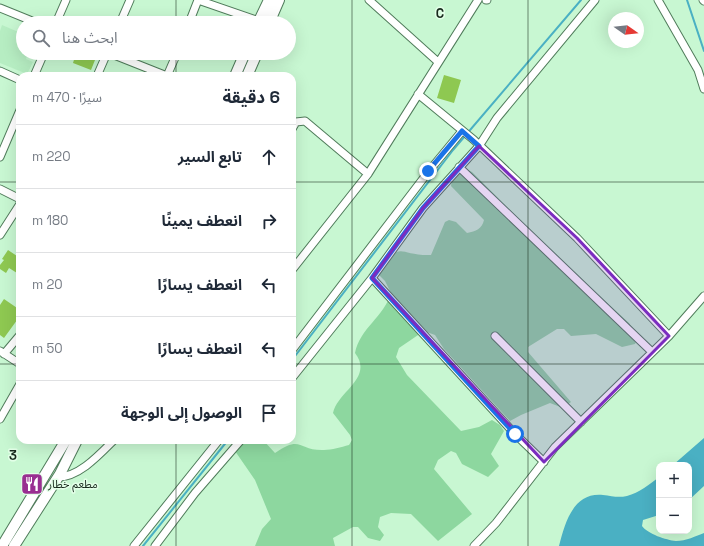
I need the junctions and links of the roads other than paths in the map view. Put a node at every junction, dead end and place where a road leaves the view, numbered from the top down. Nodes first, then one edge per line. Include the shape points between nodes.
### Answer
1 (66, 0) edge
2 (130, 0) edge
3 (198, 0) edge
4 (269, 0) edge
5 (279, 0) edge
6 (369, 0) edge
7 (478, 0) edge
8 (595, 0) edge
9 (658, 0) edge
10 (0, 8) edge
11 (20, 16) edge
12 (59, 16) edge
13 (123, 16) edge
14 (192, 16) edge
15 (245, 16) edge
16 (264, 16) edge
17 (267, 16) edge
18 (41, 60) edge
19 (105, 60) edge
20 (126, 60) edge
21 (173, 60) edge
22 (242, 60) edge
23 (254, 60) edge
24 (438, 62) junction
25 (0, 72) edge
26 (36, 72) edge
27 (99, 72) edge
28 (157, 72) edge
29 (169, 72) edge
30 (237, 72) edge
31 (249, 72) edge
32 (16, 78) edge
33 (704, 89) edge
34 (418, 94) junction
35 (16, 119) edge
36 (296, 122) edge
37 (464, 132) junction
38 (479, 146) junction
39 (0, 157) edge
40 (459, 167) junction
41 (368, 174) junction
42 (0, 189) edge
43 (16, 197) edge
44 (16, 210) edge
45 (0, 235) edge
46 (296, 265) edge
47 (372, 278) junction
48 (704, 296) edge
49 (495, 336) dead end
50 (669, 336) junction
51 (16, 339) edge
52 (296, 345) edge
53 (652, 352) junction
54 (2, 353) edge
55 (16, 362) edge
56 (296, 373) edge
57 (16, 391) edge
58 (0, 419) edge
59 (581, 422) junction
60 (64, 444) edge
61 (75, 444) edge
62 (110, 444) edge
63 (217, 444) edge
64 (237, 444) edge
65 (544, 462) junction
66 (58, 477) junction
67 (31, 498) junction
68 (41, 504) junction
69 (2, 546) edge
70 (14, 546) edge
71 (134, 546) edge
72 (155, 546) edge
73 (474, 546) edge

1 - 12 street
2 - 13 street
3 - 14 street
3 - 15 street
4 - 16 main road
5 - 17 main road
6 - 24 street
7 - 24 street
8 - 38 street via 497,118
9 - 33 street via 698,70
10 - 11 street
18 - 26 street
19 - 27 street
20 - 28 street
21 - 29 street
22 - 30 main road
23 - 31 main road
24 - 34 street
25 - 32 street
34 - 37 street
34 - 41 street
35 - 39 street
36 - 41 street via 306,121
37 - 38 street
37 - 52 street via 428,171
38 - 40 street
38 - 50 street via 577,238
40 - 47 street via 406,230
40 - 53 street
41 - 46 street
42 - 43 street
44 - 45 street
47 - 56 street
47 - 65 street via 515,434
48 - 50 street
49 - 59 street
50 - 53 street
51 - 54 street
53 - 59 street
54 - 55 street
57 - 58 street
59 - 65 street via 555,447
60 - 67 main road
61 - 66 main road
62 - 66 street via 74,473
63 - 71 street
64 - 72 street
65 - 73 street via 496,523
66 - 68 main road
67 - 68 main road
67 - 69 main road
68 - 70 main road

